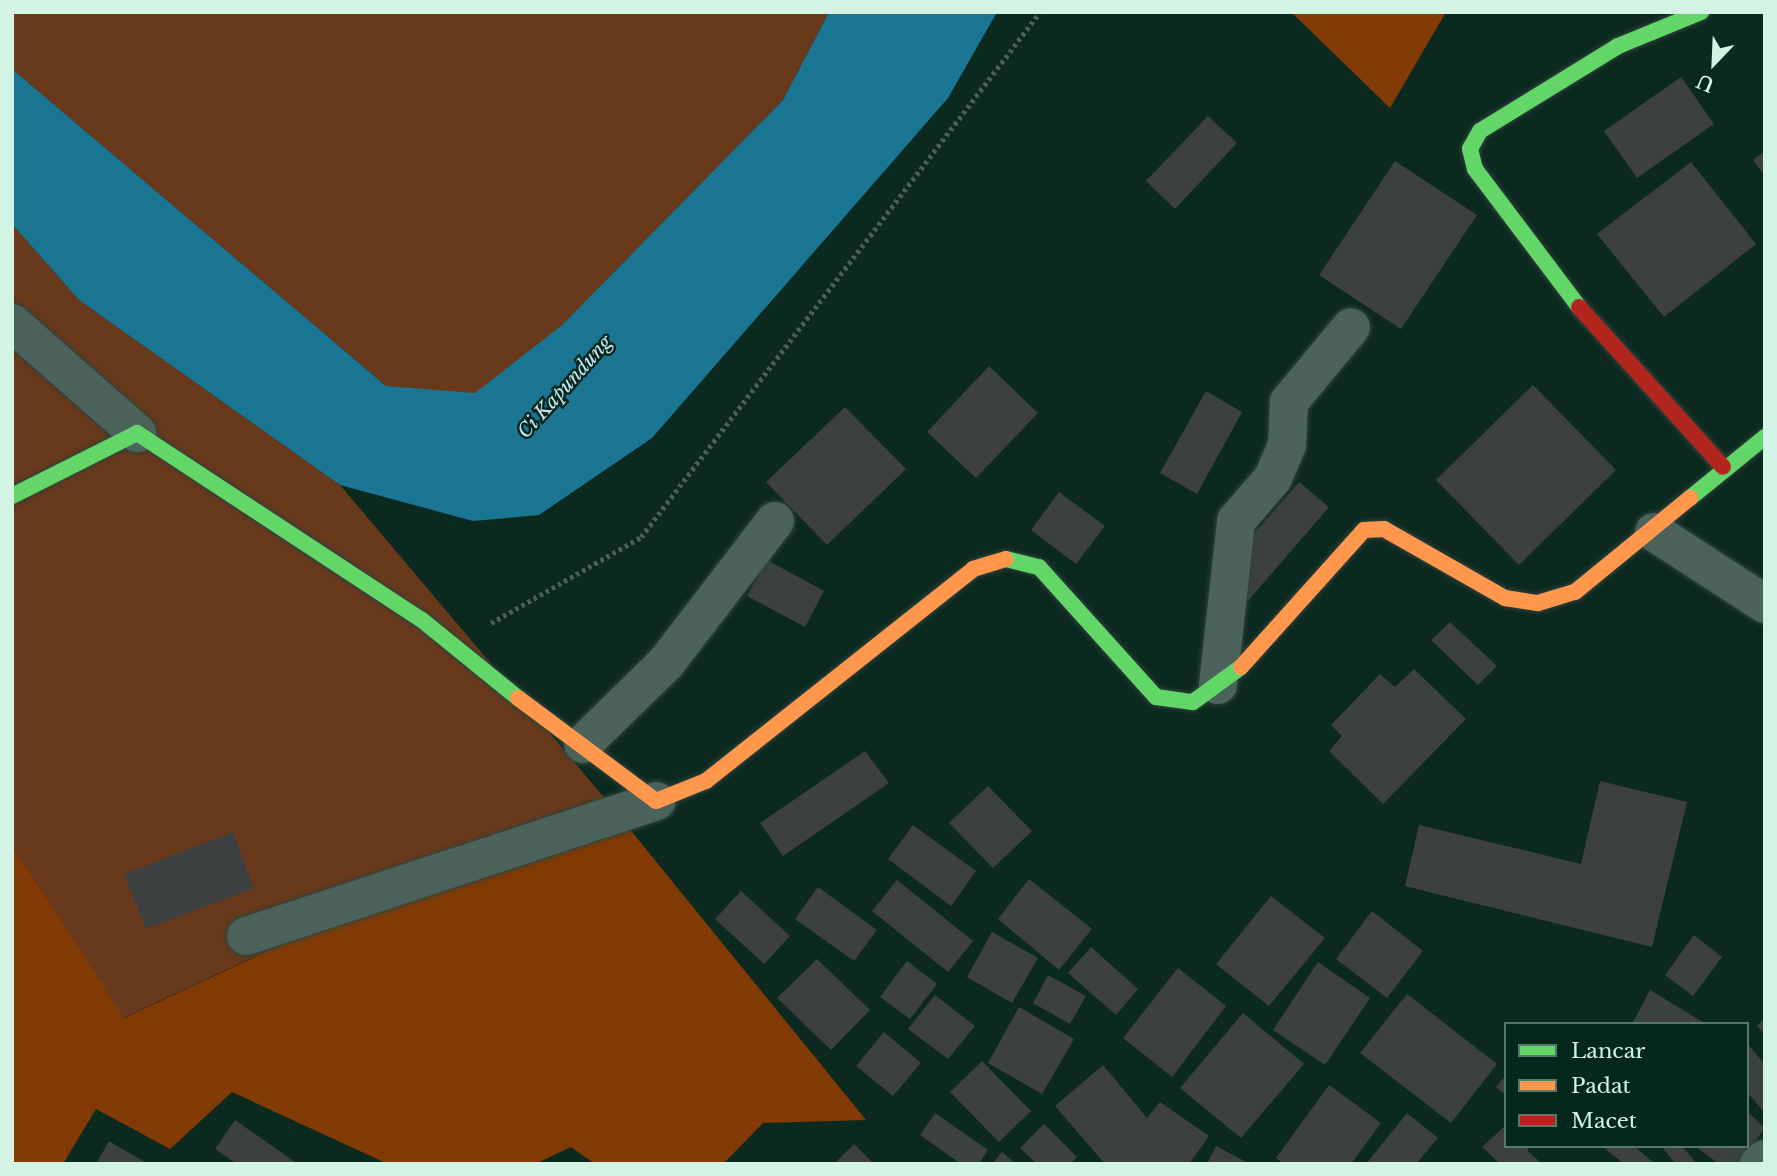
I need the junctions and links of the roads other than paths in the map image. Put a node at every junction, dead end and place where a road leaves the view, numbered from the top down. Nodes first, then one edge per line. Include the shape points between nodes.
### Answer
1 (1702, 12) edge
2 (12, 323) edge
3 (1351, 327) dead end
4 (137, 433) junction
5 (1765, 436) edge
6 (1723, 467) junction
7 (12, 496) edge
8 (775, 521) dead end
9 (1654, 532) junction
10 (1765, 604) edge
11 (1218, 685) junction
12 (583, 744) junction
13 (656, 801) junction
14 (246, 936) dead end
15 (1765, 1158) edge
16 (1759, 1164) edge

1 - 6 street via 1618,46 1480,131 1469,149 1475,169 1587,318
2 - 4 street
3 - 11 street via 1289,402 1287,445 1273,478 1236,521
4 - 7 street
4 - 12 street via 422,620 449,647
5 - 6 street
6 - 9 street
8 - 12 street via 666,663
9 - 10 street
9 - 11 street via 1575,592 1538,603 1505,598 1384,529 1364,530
11 - 13 street via 1193,702 1156,696 1039,567 1006,559 973,569 706,781
12 - 13 street
13 - 14 street
15 - 16 street

